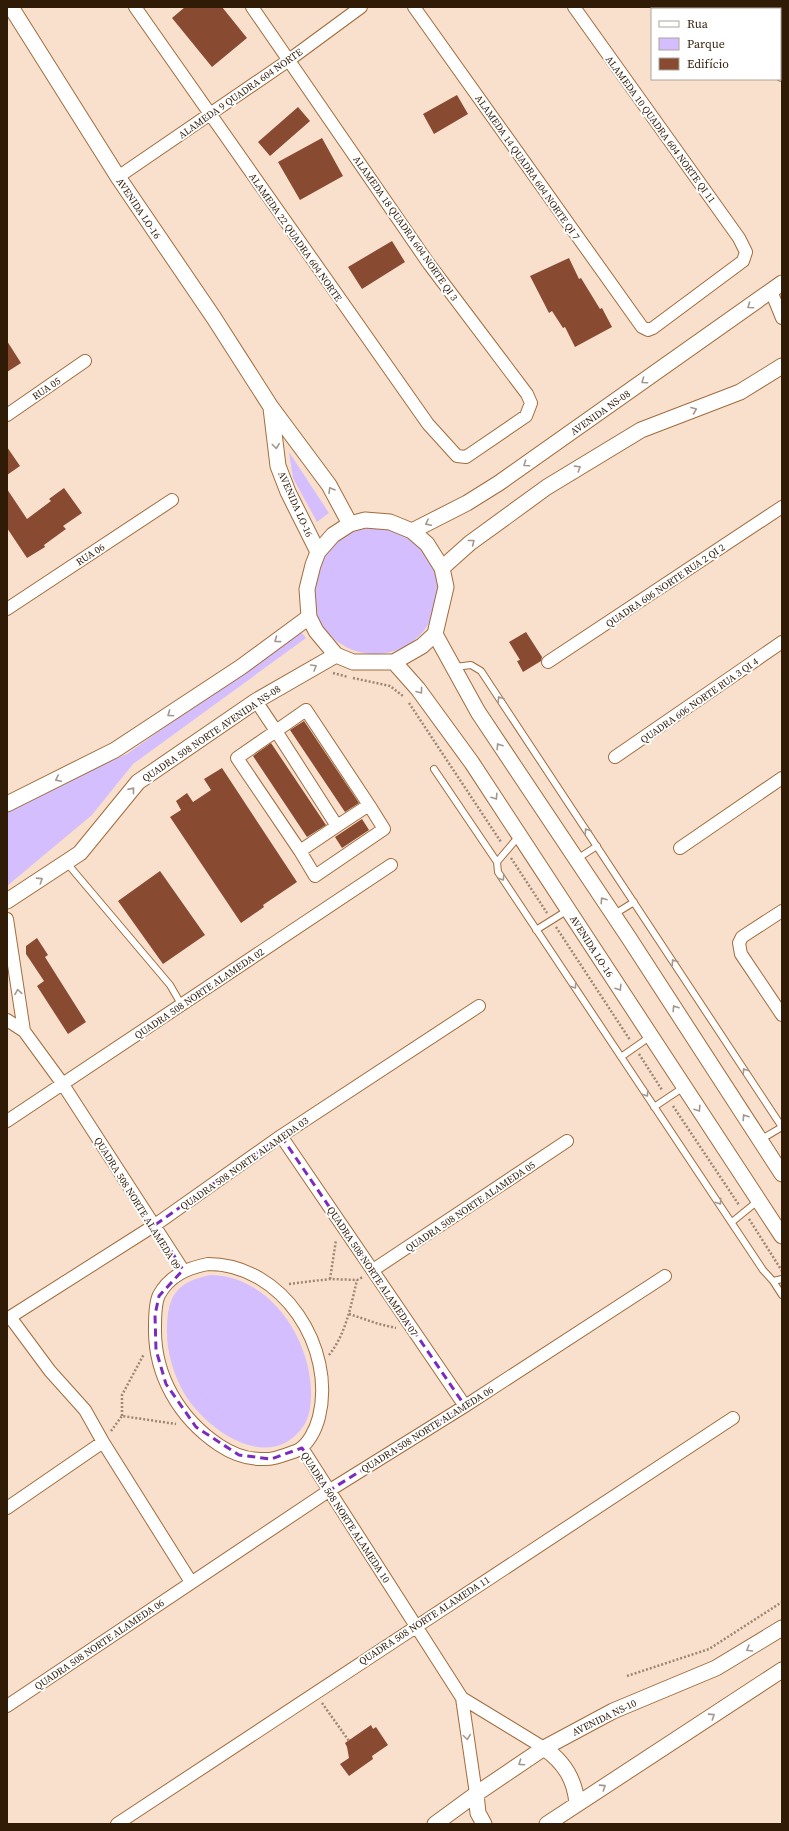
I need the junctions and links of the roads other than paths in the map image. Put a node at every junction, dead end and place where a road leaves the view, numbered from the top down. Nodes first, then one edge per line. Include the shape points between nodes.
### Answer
1 (11, 7) edge
2 (135, 7) edge
3 (252, 7) edge
4 (361, 7) edge
5 (414, 7) edge
6 (574, 7) edge
7 (289, 60) junction
8 (210, 114) junction
9 (118, 177) junction
10 (746, 252) joint
11 (777, 287) edge
12 (782, 318) edge
13 (86, 362) dead end
14 (782, 366) edge
15 (271, 408) junction
16 (7, 415) edge
17 (466, 457) joint
18 (172, 500) dead end
19 (782, 507) edge
20 (350, 524) junction
21 (412, 531) junction
22 (318, 552) junction
23 (442, 568) junction
24 (7, 609) edge
25 (309, 617) junction
26 (435, 634) junction
27 (782, 642) edge
28 (336, 655) junction
29 (394, 662) junction
30 (548, 662) dead end
31 (452, 668) junction
32 (256, 701) junction
33 (276, 731) junction
34 (615, 757) dead end
35 (434, 768) dead end
36 (782, 778) edge
37 (7, 804) edge
38 (370, 805) junction
39 (337, 826) junction
40 (520, 835) junction
41 (597, 846) junction
42 (680, 848) dead end
43 (300, 851) junction
44 (576, 860) junction
45 (66, 862) junction
46 (497, 862) junction
47 (391, 865) dead end
48 (7, 901) edge
49 (634, 902) junction
50 (568, 910) junction
51 (782, 911) edge
52 (613, 915) junction
53 (7, 919) edge
54 (536, 930) junction
55 (181, 1004) junction
56 (479, 1006) dead end
57 (782, 1015) edge
58 (7, 1020) edge
59 (24, 1031) junction
60 (651, 1036) junction
61 (621, 1057) junction
62 (62, 1083) junction
63 (684, 1087) junction
64 (654, 1107) junction
65 (7, 1121) edge
66 (782, 1127) edge
67 (281, 1136) junction
68 (760, 1140) junction
69 (566, 1141) dead end
70 (782, 1174) edge
71 (759, 1200) junction
72 (732, 1222) junction
73 (155, 1225) junction
74 (782, 1236) edge
75 (183, 1270) junction
76 (373, 1270) junction
77 (665, 1276) dead end
78 (782, 1280) edge
79 (773, 1281) junction
80 (782, 1295) edge
81 (8, 1318) edge
82 (465, 1406) junction
83 (733, 1418) dead end
84 (103, 1442) junction
85 (302, 1448) junction
86 (330, 1490) junction
87 (7, 1508) edge
88 (190, 1582) junction
89 (416, 1625) junction
90 (782, 1628) edge
91 (782, 1670) edge
92 (462, 1698) junction
93 (7, 1706) edge
94 (544, 1748) junction
95 (476, 1794) junction
96 (577, 1804) junction
97 (117, 1824) edge
98 (436, 1824) edge
99 (484, 1824) edge
100 (547, 1824) edge

1 - 9 street, AVENIDA LO-16
2 - 8 street, ALAMEDA 22 QUADRA 604 NORTE
3 - 7 street, ALAMEDA 18 QUADRA 604 NORTE QI 3
4 - 7 street, ALAMEDA 9 QUADRA 604 NORTE
5 - 10 street, ALAMEDA 14 QUADRA 604 NORTE QI 7 via 642,327 648,330 653,328 743,261
6 - 10 street, ALAMEDA 10 QUADRA 604 NORTE QI 11 via 740,238
7 - 8 street, ALAMEDA 9 QUADRA 604 NORTE
7 - 17 street, ALAMEDA 18 QUADRA 604 NORTE QI 3 via 429,264 527,394 531,403 526,416
8 - 9 street, ALAMEDA 9 QUADRA 604 NORTE
8 - 17 street, ALAMEDA 22 QUADRA 604 NORTE via 428,424 457,456
9 - 15 street, AVENIDA LO-16 via 214,318
11 - 12 street
11 -> 21 street, AVENIDA NS-08 via 499,483 467,503
13 - 16 street, RUA 05
23 -> 14 street via 470,543 547,487 641,430 740,392
20 -> 15 street, AVENIDA LO-16 via 329,485
15 -> 22 street, AVENIDA LO-16 via 278,466
18 - 24 street, RUA 06
19 - 30 street, QUADRA 606 NORTE RUA 2 QI 2
20 - 21 street via 365,520 390,522
20 - 22 street via 333,535
21 - 23 street via 427,544
22 - 25 street via 312,564 307,589
23 - 26 street via 446,587
25 - 28 street via 316,631
25 -> 37 street via 241,667 115,750
26 - 29 street via 422,646
26 - 31 street
27 - 34 street, QUADRA 606 NORTE RUA 3 QI 4
28 - 29 street via 353,662
32 -> 28 street, QUADRA 508 NORTE AVENIDA NS-08
29 -> 40 street, AVENIDA LO-16 via 418,689 472,763
41 -> 31 lane via 482,671 470,665
44 -> 31 street via 490,732
32 - 33 street
45 -> 32 street, QUADRA 508 NORTE AVENIDA NS-08 via 80,853 138,782
33 - 38 street via 306,710
33 - 39 street
33 - 43 street via 237,758
35 - 46 lane
36 - 42 street
38 - 39 street
38 - 43 street via 384,829 315,876
39 - 43 street
40 - 46 lane
40 - 50 street, AVENIDA LO-16
41 - 44 lane
41 - 49 lane
52 -> 44 street
48 -> 45 street, QUADRA 508 NORTE AVENIDA NS-08
45 - 55 lane via 170,986
46 -> 54 lane via 498,872
47 - 55 street, QUADRA 508 NORTE ALAMEDA 02
49 - 52 lane
66 -> 49 lane
50 - 54 lane
50 -> 60 street, AVENIDA LO-16
51 - 57 street via 742,937 739,943 741,954
68 -> 52 street
59 -> 53 street
54 -> 61 lane
55 - 62 street, QUADRA 508 NORTE ALAMEDA 02
56 - 67 street, QUADRA 508 NORTE ALAMEDA 03
58 - 59 street
59 - 62 street, QUADRA 508 NORTE ALAMEDA 09
60 - 61 lane
60 - 63 street, AVENIDA LO-16
61 -> 64 lane
62 - 65 street, QUADRA 508 NORTE ALAMEDA 02
62 - 73 street, QUADRA 508 NORTE ALAMEDA 09
63 - 64 lane
63 -> 71 street, AVENIDA LO-16
64 -> 72 lane
66 - 68 lane
67 - 73 street, QUADRA 508 NORTE ALAMEDA 03
67 - 76 street, QUADRA 508 NORTE ALAMEDA 07
68 - 70 street
69 - 76 street, QUADRA 508 NORTE ALAMEDA 05
71 - 72 lane
71 - 74 street, AVENIDA LO-16
72 - 79 lane
73 - 75 street, QUADRA 508 NORTE ALAMEDA 09
73 - 81 street, QUADRA 508 NORTE ALAMEDA 03
75 - 85 street, QUADRA 508 NORTE ALAMEDA 10 via 208,1264 222,1264 239,1269 270,1285 287,1301 304,1323 317,1351 323,1396 317,1426
75 - 85 street, QUADRA 508 NORTE ALAMEDA 09 via 166,1285 159,1296 156,1315 155,1335 160,1368 175,1400 196,1427 224,1448 250,1458 271,1459
76 - 82 street, QUADRA 508 NORTE ALAMEDA 07
77 - 82 street, QUADRA 508 NORTE ALAMEDA 06
78 - 79 lane
79 - 80 lane
81 - 84 street via 50,1372 85,1410
82 - 86 street, QUADRA 508 NORTE ALAMEDA 06
83 - 89 street, QUADRA 508 NORTE ALAMEDA 11
84 - 87 street
84 - 88 street
85 - 86 street, QUADRA 508 NORTE ALAMEDA 10
86 - 88 street, QUADRA 508 NORTE ALAMEDA 06
86 - 89 street, QUADRA 508 NORTE ALAMEDA 10
88 - 93 street, QUADRA 508 NORTE ALAMEDA 06
89 - 92 street, QUADRA 508 NORTE ALAMEDA 10
89 - 97 street, QUADRA 508 NORTE ALAMEDA 11
90 -> 94 street, AVENIDA NS-10 via 716,1668 613,1711
96 -> 91 street
92 - 94 street
92 -> 95 street
94 -> 95 street, AVENIDA NS-10
94 - 96 street via 568,1771 576,1792
95 - 98 street, AVENIDA NS-10
95 - 99 street via 478,1813
96 - 100 street

